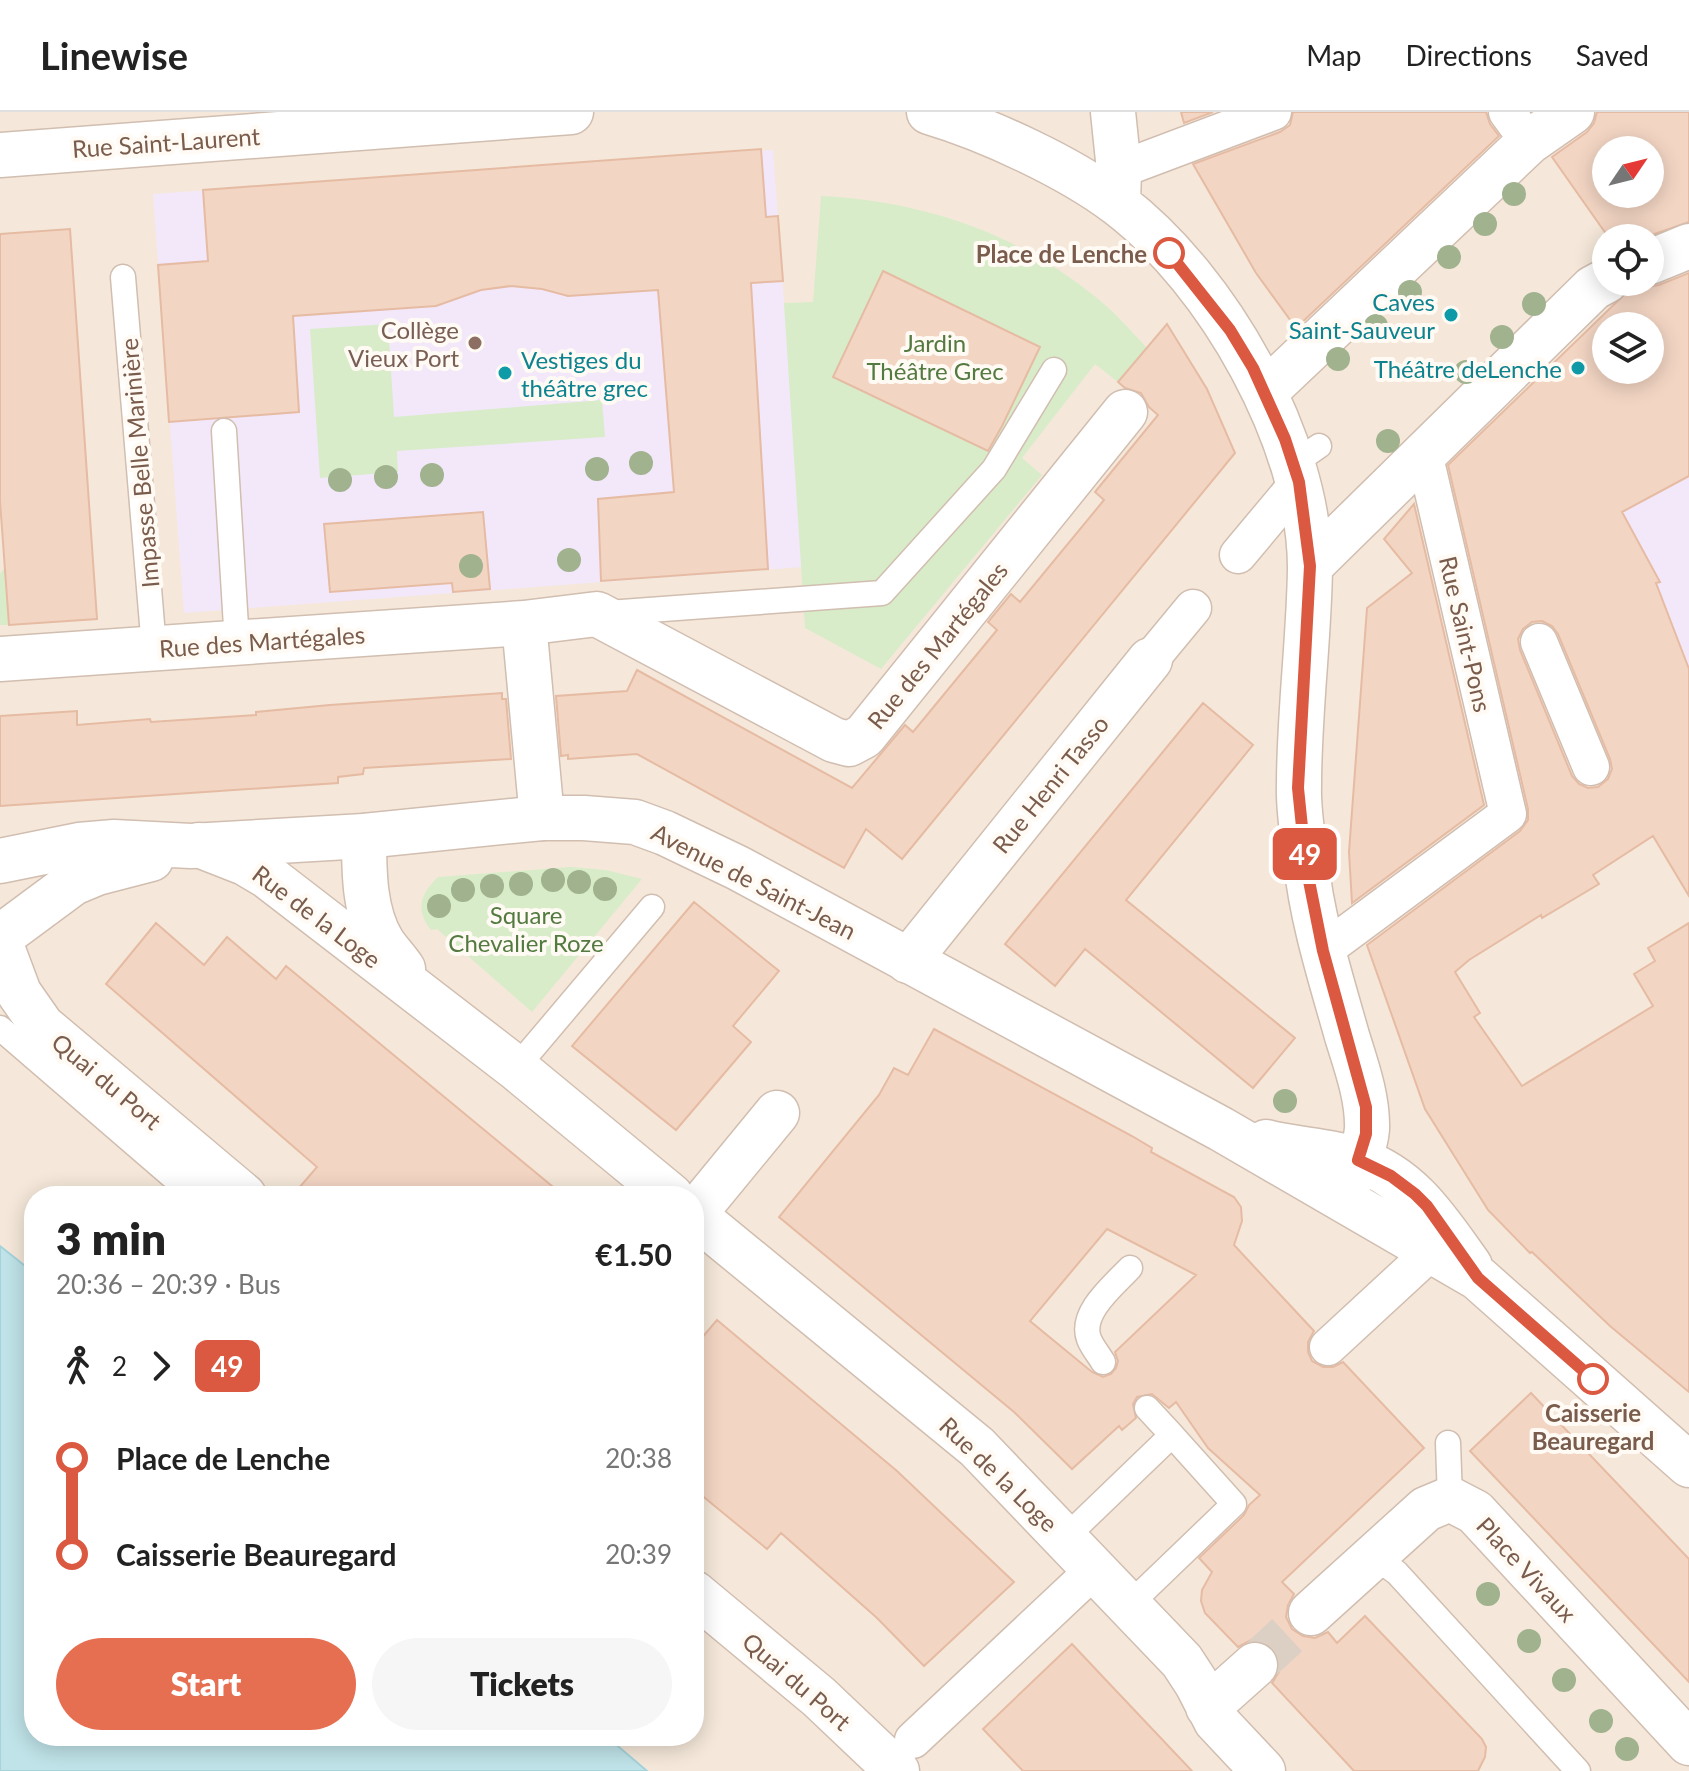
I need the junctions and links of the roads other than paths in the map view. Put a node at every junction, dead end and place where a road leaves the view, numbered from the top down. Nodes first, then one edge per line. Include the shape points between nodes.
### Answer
1 (571, 112) edge
2 (929, 112) edge
3 (1113, 112) edge
4 (1273, 112) edge
5 (1572, 112) edge
6 (1518, 127) edge
7 (1, 148) edge
8 (1119, 187) junction
9 (1689, 246) edge
10 (1664, 256) edge
11 (123, 277) dead end
12 (1592, 289) edge
13 (1054, 370) dead end
14 (1265, 392) junction
15 (1125, 412) dead end
16 (224, 431) dead end
17 (1424, 453) junction
18 (1304, 464) junction
19 (1238, 555) dead end
20 (1310, 566) junction
21 (1193, 608) dead end
22 (597, 614) junction
23 (524, 623) junction
24 (1539, 642) dead end
25 (237, 643) junction
26 (154, 648) junction
27 (0, 659) edge
28 (1150, 660) joint
29 (1591, 767) dead end
30 (542, 818) junction
31 (364, 836) junction
32 (195, 846) junction
33 (0, 861) edge
34 (652, 907) dead end
35 (0, 940) edge
36 (1323, 951) junction
37 (908, 961) junction
38 (427, 999) junction
39 (0, 1028) edge
40 (516, 1068) junction
41 (777, 1113) dead end
42 (1350, 1179) junction
43 (183, 1186) edge
44 (232, 1186) edge
45 (659, 1186) edge
46 (704, 1202) edge
47 (704, 1222) edge
48 (1432, 1251) junction
49 (1130, 1268) dead end
50 (1478, 1278) junction
51 (1328, 1347) dead end
52 (1103, 1362) dead end
53 (1147, 1408) dead end
54 (1172, 1435) junction
55 (1448, 1443) dead end
56 (1689, 1465) edge
57 (1450, 1499) junction
58 (1065, 1538) junction
59 (1374, 1556) junction
60 (1095, 1569) junction
61 (704, 1601) edge
62 (1129, 1605) junction
63 (1311, 1613) tunnel mouth
64 (1255, 1665) tunnel mouth
65 (1208, 1707) junction
66 (1689, 1743) edge
67 (905, 1755) edge
68 (1263, 1771) edge
69 (1578, 1771) edge

1 - 7 street, Rue Saint-Laurent
2 - 8 street
3 - 8 street
4 - 8 street
5 - 6 street
6 - 14 street
8 - 14 street via 1230,330
9 - 10 street
11 - 26 lane, Impasse Belle Marinière
12 - 17 street
13 - 22 lane via 994,469 882,593
14 - 18 street
15 - 22 street, Rue des Martégales via 864,736 849,744
16 - 25 lane
17 - 20 street
17 - 36 street, Rue Saint-Pons via 1508,814
18 - 19 street
18 - 20 street
20 - 36 street via 1298,788
21 - 28 street, Rue Henri Tasso
22 - 23 street, Rue des Martégales
23 - 25 street, Rue des Martégales
23 - 30 street
24 - 29 street
25 - 26 street, Rue des Martégales
26 - 27 street, Rue des Martégales
28 - 37 street, Rue Henri Tasso
30 - 31 street, Avenue de Saint-Jean
30 - 37 street, Avenue de Saint-Jean via 604,818 665,833
31 - 32 street, Avenue de Saint-Jean
31 - 38 street, Rue de la Loge via 369,911 382,942
32 - 33 street, Avenue de Saint-Jean via 102,843
32 - 35 street, Avenue de Saint-Jean via 73,883
32 - 38 street, Rue de la Loge via 267,876
34 - 40 lane
35 - 44 street, Quai du Port via 19,993 42,1026
36 - 42 street via 1366,1107 1366,1134
37 - 42 street, Avenue de Saint-Jean via 1221,1129
38 - 40 street, Rue de la Loge
39 - 43 lane, Quai du Port
40 - 45 street, Rue de la Loge
41 - 46 street
42 - 48 street
42 - 50 street via 1391,1176 1415,1194
47 - 58 street, Rue de la Loge via 977,1447
48 - 50 street
48 - 51 street
49 - 52 lane via 1088,1319 1088,1337
50 - 56 street
53 - 54 lane
54 - 58 lane
54 - 62 lane via 1234,1504
55 - 57 lane
57 - 59 street via 1426,1509
57 - 66 street, Place Vivaux via 1475,1512
58 - 60 street, Rue de la Loge
59 - 63 street
59 - 69 lane via 1397,1573
60 - 62 street, Rue de la Loge
60 - 67 street
61 - 67 street, Quai du Port via 819,1697
62 - 65 street, Rue de la Loge via 1182,1661
64 - 65 street
65 - 68 street, Rue de la Loge

